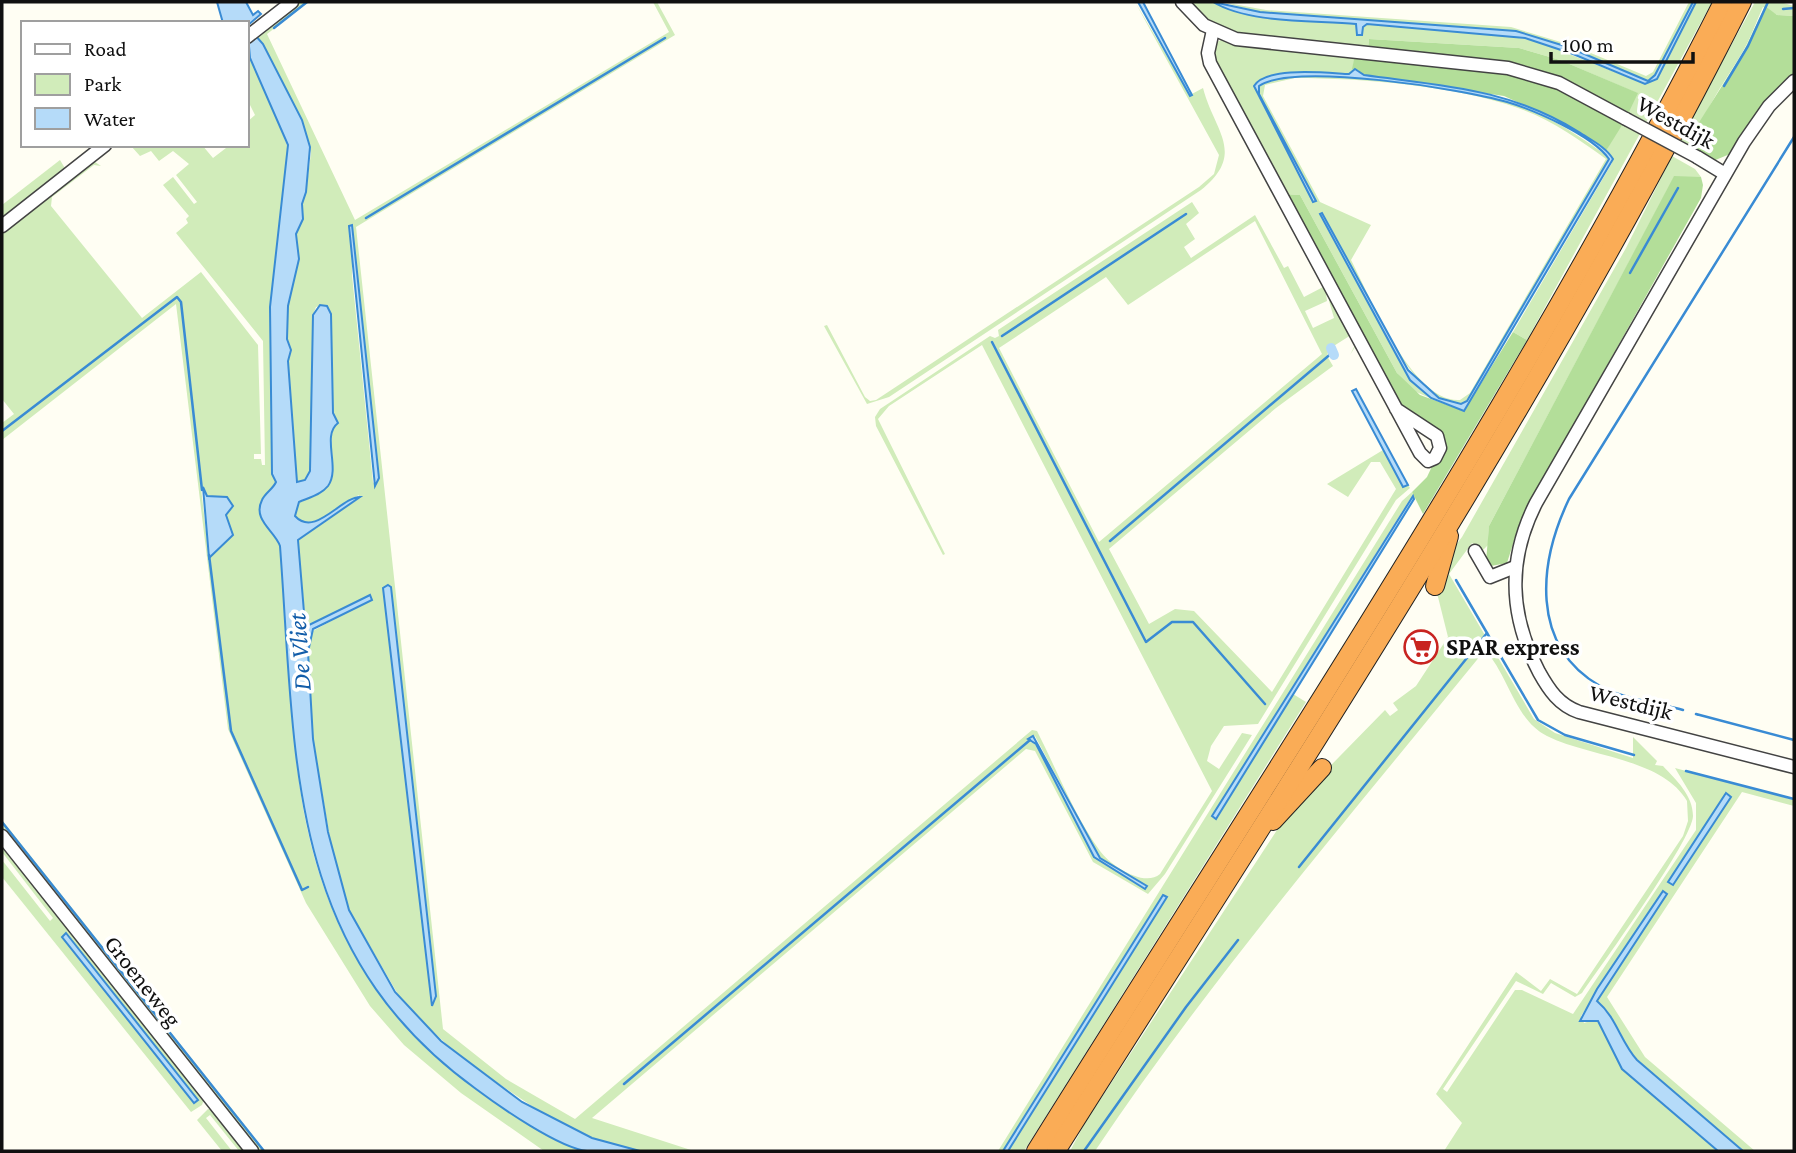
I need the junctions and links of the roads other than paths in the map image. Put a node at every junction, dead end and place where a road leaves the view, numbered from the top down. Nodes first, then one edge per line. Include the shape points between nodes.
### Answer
1 (292, 2) edge
2 (1182, 2) edge
3 (1723, 2) edge
4 (1742, 2) edge
5 (1213, 30) junction
6 (250, 34) edge
7 (1794, 80) edge
8 (102, 147) edge
9 (1725, 174) junction
10 (2, 226) edge
11 (1396, 408) dead end
12 (1457, 512) junction
13 (1475, 551) dead end
14 (1515, 567) junction
15 (1435, 586) dead end
16 (1794, 766) edge
17 (1322, 768) dead end
18 (2, 836) edge
19 (1244, 852) junction
20 (252, 1151) edge
21 (1036, 1151) edge
22 (1056, 1151) edge

1 - 6 street
2 - 5 street, Westdijk
3 - 21 highway via 1589,253 1484,435
4 - 12 highway via 1620,231
5 - 9 street, Westdijk, bridge via 1250,42 1508,68 1559,83
5 - 11 street via 1210,63
7 - 9 street via 1763,114
8 - 10 street
9 - 14 street, Westdijk via 1536,503
12 - 15 highway
12 - 19 highway
13 - 14 street via 1490,577
14 - 16 street, Westdijk via 1520,629 1542,677 1564,705
17 - 19 highway
18 - 20 street, Groeneweg
19 - 22 highway

